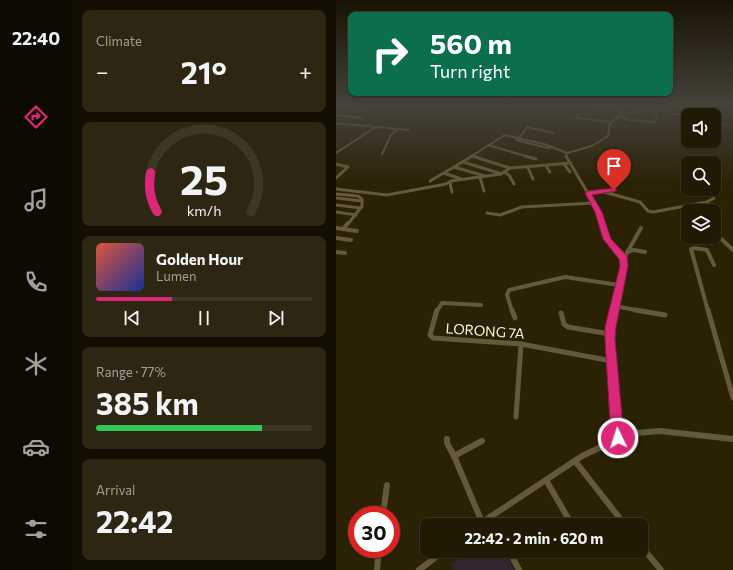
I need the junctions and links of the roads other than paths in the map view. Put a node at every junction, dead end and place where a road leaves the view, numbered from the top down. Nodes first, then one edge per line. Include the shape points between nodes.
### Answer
1 (369, 132) edge
2 (395, 132) edge
3 (524, 132) edge
4 (548, 132) edge
5 (608, 132) edge
6 (554, 133) dead end
7 (503, 136) junction
8 (519, 138) junction
9 (488, 145) junction
10 (555, 147) junction
11 (336, 153) edge
12 (566, 153) junction
13 (382, 154) dead end
14 (472, 156) junction
15 (536, 159) dead end
16 (463, 162) junction
17 (571, 163) junction
18 (336, 164) edge
19 (564, 164) junction
20 (546, 166) junction
21 (454, 167) junction
22 (510, 168) junction
23 (528, 168) junction
24 (550, 172) dead end
25 (570, 172) dead end
26 (444, 173) junction
27 (502, 173) junction
28 (485, 176) junction
29 (480, 177) junction
30 (336, 178) edge
31 (463, 179) junction
32 (533, 179) dead end
33 (430, 181) dead end
34 (450, 183) junction
35 (610, 183) dead end
36 (514, 184) dead end
37 (336, 189) edge
38 (484, 191) dead end
39 (452, 192) dead end
40 (604, 192) junction
41 (588, 193) junction
42 (336, 194) edge
43 (336, 198) edge
44 (714, 198) dead end
45 (362, 201) junction
46 (594, 203) junction
47 (698, 204) edge
48 (336, 205) edge
49 (681, 207) edge
50 (361, 208) junction
51 (336, 212) edge
52 (488, 213) dead end
53 (356, 215) junction
54 (336, 228) edge
55 (641, 228) dead end
56 (343, 229) junction
57 (356, 231) dead end
58 (336, 238) edge
59 (721, 239) edge
60 (351, 240) dead end
61 (733, 250) edge
62 (336, 252) edge
63 (626, 252) junction
64 (645, 252) dead end
65 (346, 253) dead end
66 (624, 258) junction
67 (714, 265) dead end
68 (619, 285) junction
69 (481, 305) dead end
70 (615, 306) junction
71 (561, 313) dead end
72 (664, 315) dead end
73 (515, 318) dead end
74 (610, 334) junction
75 (521, 344) junction
76 (612, 361) junction
77 (733, 398) edge
78 (516, 417) dead end
79 (618, 438) junction
80 (447, 439) dead end
81 (733, 439) edge
82 (482, 441) dead end
83 (454, 456) junction
84 (575, 461) junction
85 (546, 480) junction
86 (387, 484) dead end
87 (384, 506) edge
88 (491, 516) joint
89 (478, 518) edge
90 (488, 518) edge
91 (568, 518) dead end
92 (619, 518) edge
93 (648, 554) edge
94 (378, 558) edge
95 (435, 558) edge
96 (513, 558) edge
97 (376, 570) edge
98 (419, 570) edge
99 (519, 570) edge
100 (661, 570) edge

1 - 11 street
2 - 13 street
3 - 8 street
4 - 6 street
5 - 12 street via 608,136 590,147
7 - 8 street
7 - 9 street
7 - 10 street via 548,148
8 - 10 street
9 - 14 street
9 - 15 street
10 - 12 street
12 - 17 street
14 - 16 street
14 - 22 street
16 - 21 street
16 - 27 street
17 - 19 street
17 - 41 street
18 - 30 street via 348,166
19 - 20 street
19 - 25 street
20 - 23 street
20 - 24 street
21 - 26 street
21 - 28 street
22 - 23 street
22 - 27 street
23 - 32 street
26 - 31 street
26 - 33 street
27 - 28 street
27 - 36 street via 510,174
28 - 29 street
29 - 31 street
29 - 38 street
31 - 34 street
34 - 37 street via 384,195
34 - 39 street
35 - 40 street via 614,190
40 - 41 street
40 - 49 street via 640,202 648,211 653,212
41 - 46 street
42 - 45 street via 358,196
43 - 45 street
44 - 47 street
45 - 50 street
46 - 52 street via 520,208 505,216
46 - 66 street via 607,239
48 - 50 street
50 - 53 street
51 - 53 street
53 - 56 street
54 - 56 street
55 - 63 street
56 - 57 street
58 - 60 street
59 - 61 street
62 - 65 street
63 - 64 street
63 - 66 street
66 - 68 street
67 - 77 street via 707,250 691,249
68 - 70 street
68 - 73 street via 565,277 508,290 507,295
69 - 75 street, LORONG 7A via 442,303 438,306 430,335 433,338
70 - 72 street
70 - 74 street
71 - 74 street via 564,324 568,327
74 - 76 street
75 - 76 street, LORONG 7A
75 - 78 street
76 - 79 street
79 - 81 street via 636,433 674,432
79 - 84 street
80 - 83 street
82 - 83 street
83 - 89 street
84 - 85 street
84 - 92 street
85 - 88 street
85 - 91 street
86 - 87 street
88 - 90 street
93 - 100 street
94 - 97 street
95 - 98 street
96 - 99 street

